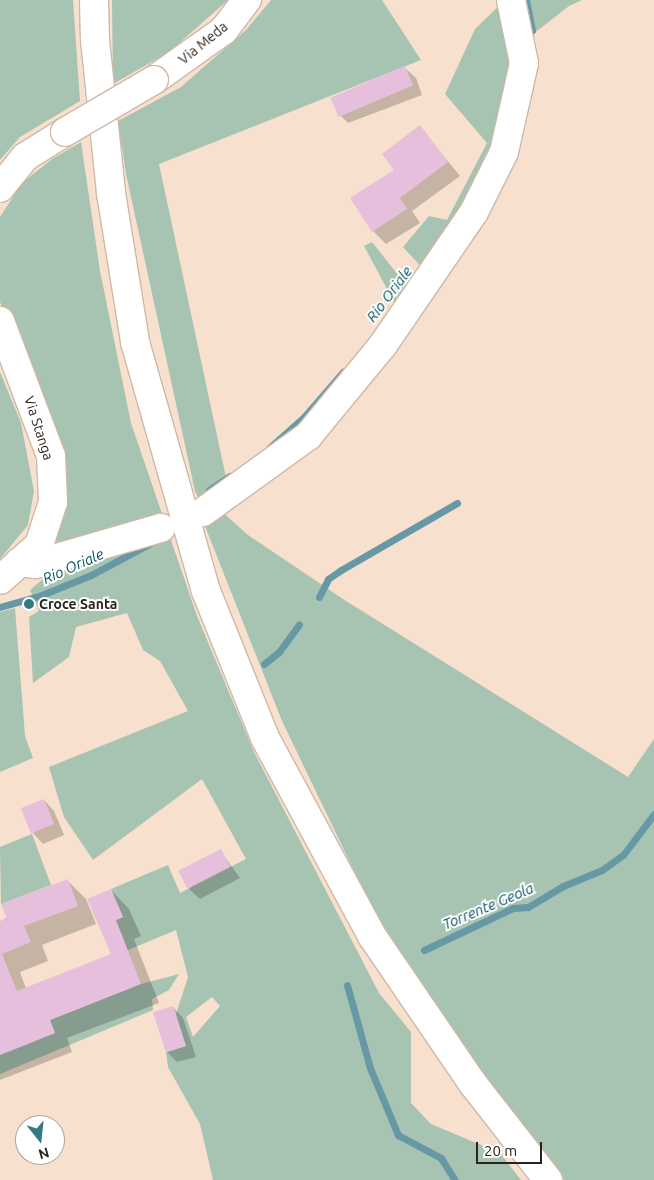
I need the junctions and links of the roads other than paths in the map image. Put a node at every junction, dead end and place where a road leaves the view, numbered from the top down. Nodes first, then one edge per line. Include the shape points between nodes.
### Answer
1 (94, 0) edge
2 (247, 0) edge
3 (511, 0) edge
4 (0, 188) edge
5 (0, 320) edge
6 (203, 512) dead end
7 (161, 528) dead end
8 (10, 571) edge
9 (548, 1180) edge

1 - 9 main road via 94,40 111,193 135,342 206,591 265,738 372,936 473,1084
2 - 4 main road, Via Meda, bridge via 224,30 154,80 25,157
3 - 6 main road via 524,63 504,152 474,212 418,298 308,436
5 - 8 main road, Via Stanga via 51,456 53,502 39,545
7 - 8 main road

